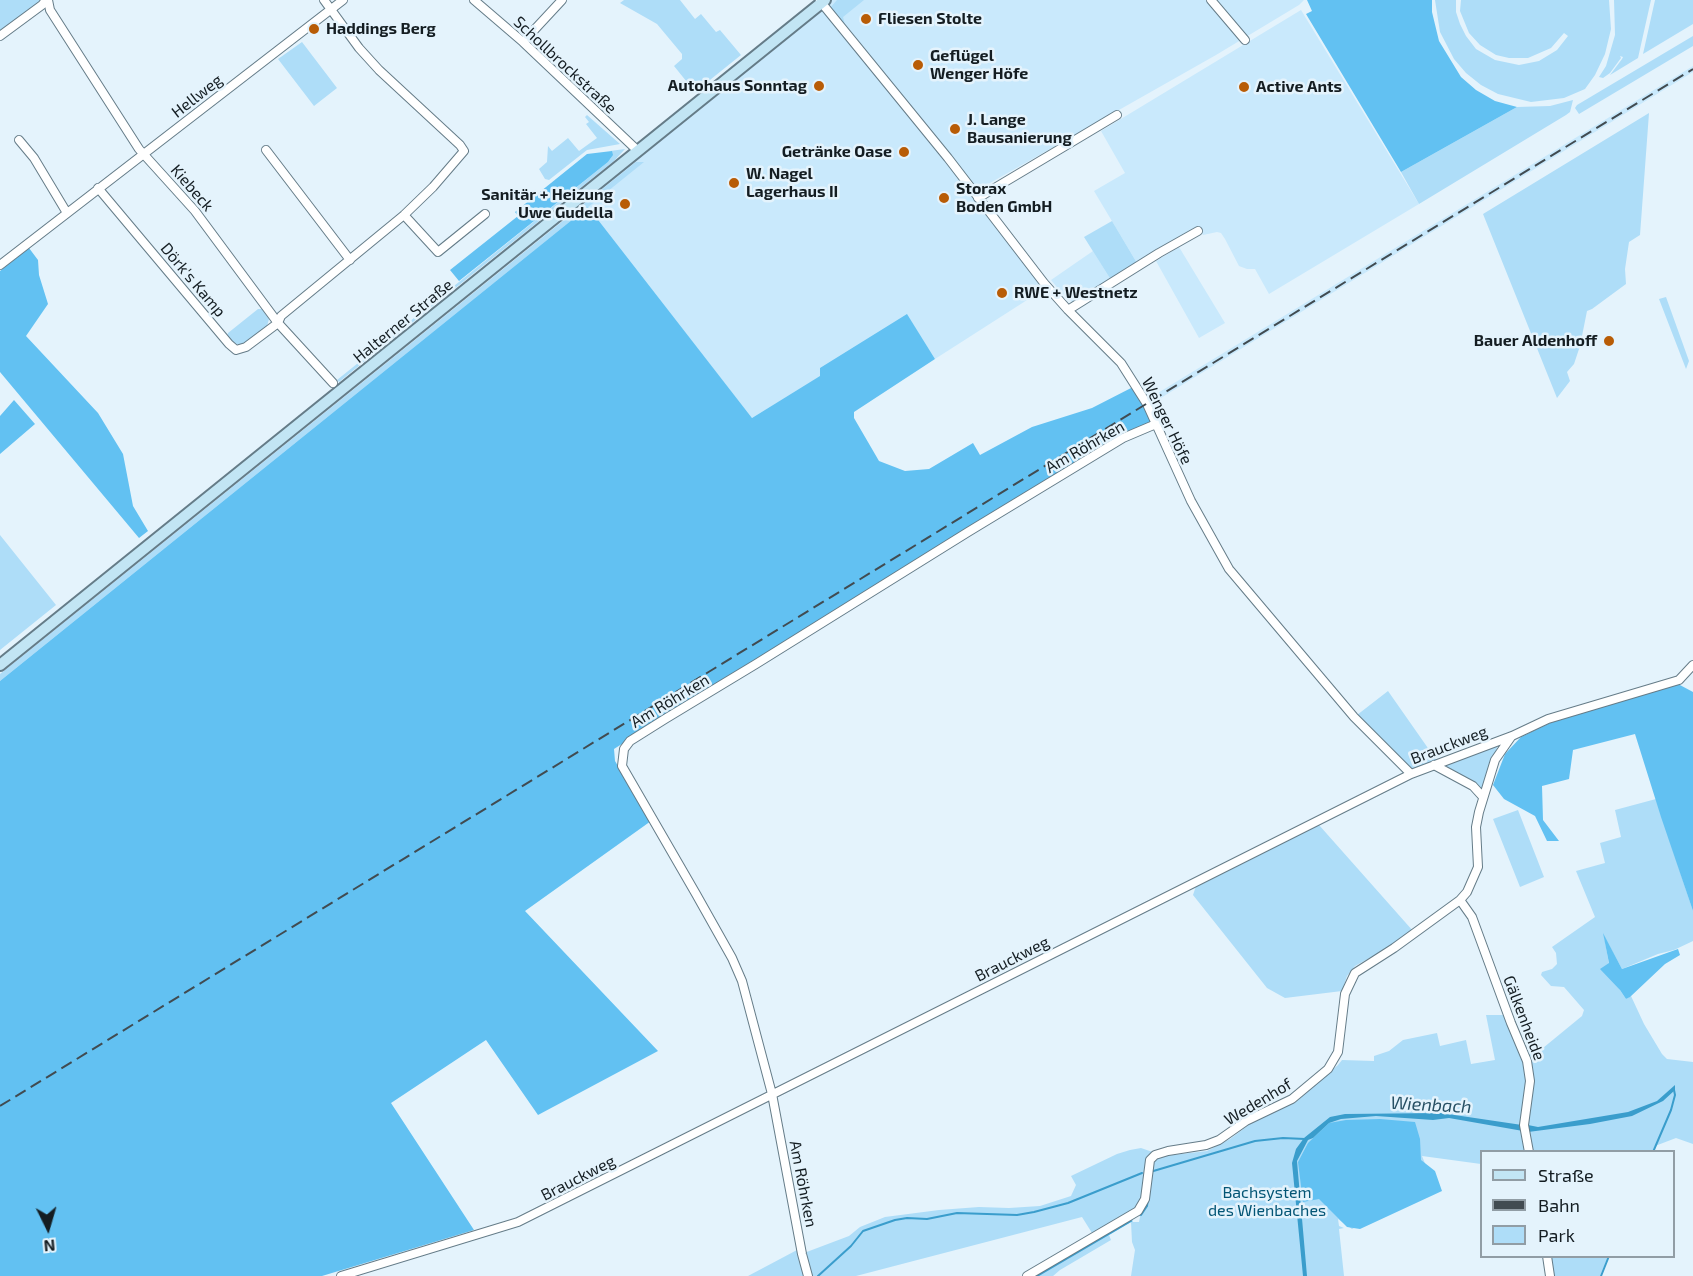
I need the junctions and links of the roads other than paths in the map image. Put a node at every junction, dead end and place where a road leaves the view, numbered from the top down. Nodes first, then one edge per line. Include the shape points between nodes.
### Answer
1 (47, 0) edge
2 (324, 0) edge
3 (344, 0) edge
4 (474, 0) edge
5 (562, 0) edge
6 (1211, 0) edge
7 (822, 1) edge
8 (331, 10) junction
9 (0, 36) edge
10 (1245, 40) dead end
11 (523, 42) junction
12 (1117, 115) dead end
13 (19, 140) dead end
14 (266, 150) dead end
15 (638, 151) junction
16 (144, 154) junction
17 (98, 188) junction
18 (978, 198) junction
19 (67, 213) junction
20 (485, 214) dead end
21 (404, 215) junction
22 (1198, 231) dead end
23 (350, 260) junction
24 (0, 265) edge
25 (1068, 310) junction
26 (278, 323) junction
27 (333, 383) dead end
28 (1156, 424) junction
29 (0, 665) edge
30 (1693, 665) edge
31 (1512, 736) junction
32 (1434, 765) junction
33 (1411, 774) junction
34 (1483, 797) junction
35 (1460, 900) junction
36 (772, 1094) junction
37 (1529, 1150) edge
38 (1547, 1258) edge
39 (341, 1276) edge
40 (808, 1276) edge
41 (1027, 1276) edge
42 (1550, 1276) edge

1 - 9 street
1 - 16 street, Kiebeck
2 - 8 street
3 - 8 street, Hellweg
4 - 11 street, Schollbrockstraße
5 - 11 street
6 - 10 street
7 - 15 main road, Halterner Straße
7 - 18 street, Wenger Höfe
8 - 16 street, Hellweg
8 - 21 street via 379,70 464,151
11 - 15 street, Schollbrockstraße
12 - 18 street
13 - 19 street
14 - 23 street
15 - 29 main road, Halterner Straße
16 - 17 street, Hellweg
16 - 26 street, Kiebeck via 195,211
17 - 19 street, Hellweg
17 - 26 street, Dörk's Kamp via 236,350
18 - 25 street, Wenger Höfe
19 - 24 street, Hellweg
20 - 21 street via 438,252
21 - 23 street
22 - 25 street
23 - 26 street via 281,316
25 - 28 street, Wenger Höfe via 1121,363
26 - 27 street, Kiebeck
28 - 33 street, Wenger Höfe via 1191,501 1229,569 1354,717
28 - 36 street, Am Röhrken via 1123,438 985,522 630,741 624,749 622,766 737,968
30 - 31 street, Brauckweg via 1678,680 1558,716
31 - 32 street, Brauckweg
31 - 34 street, Wedenhof via 1495,760
32 - 33 street, Brauckweg
32 - 34 street via 1473,786
33 - 36 street, Brauckweg
34 - 35 street, Wedenhof via 1476,827 1478,867
35 - 37 street, Gälkenheide via 1472,916 1527,1061 1530,1081 1524,1122
35 - 41 street, Wedenhof via 1354,973 1346,994 1337,1054 1328,1069 1311,1084 1219,1140 1155,1155 1150,1160 1145,1199 1138,1211
36 - 39 street, Brauckweg via 518,1222
36 - 40 street, Am Röhrken
38 - 42 street

